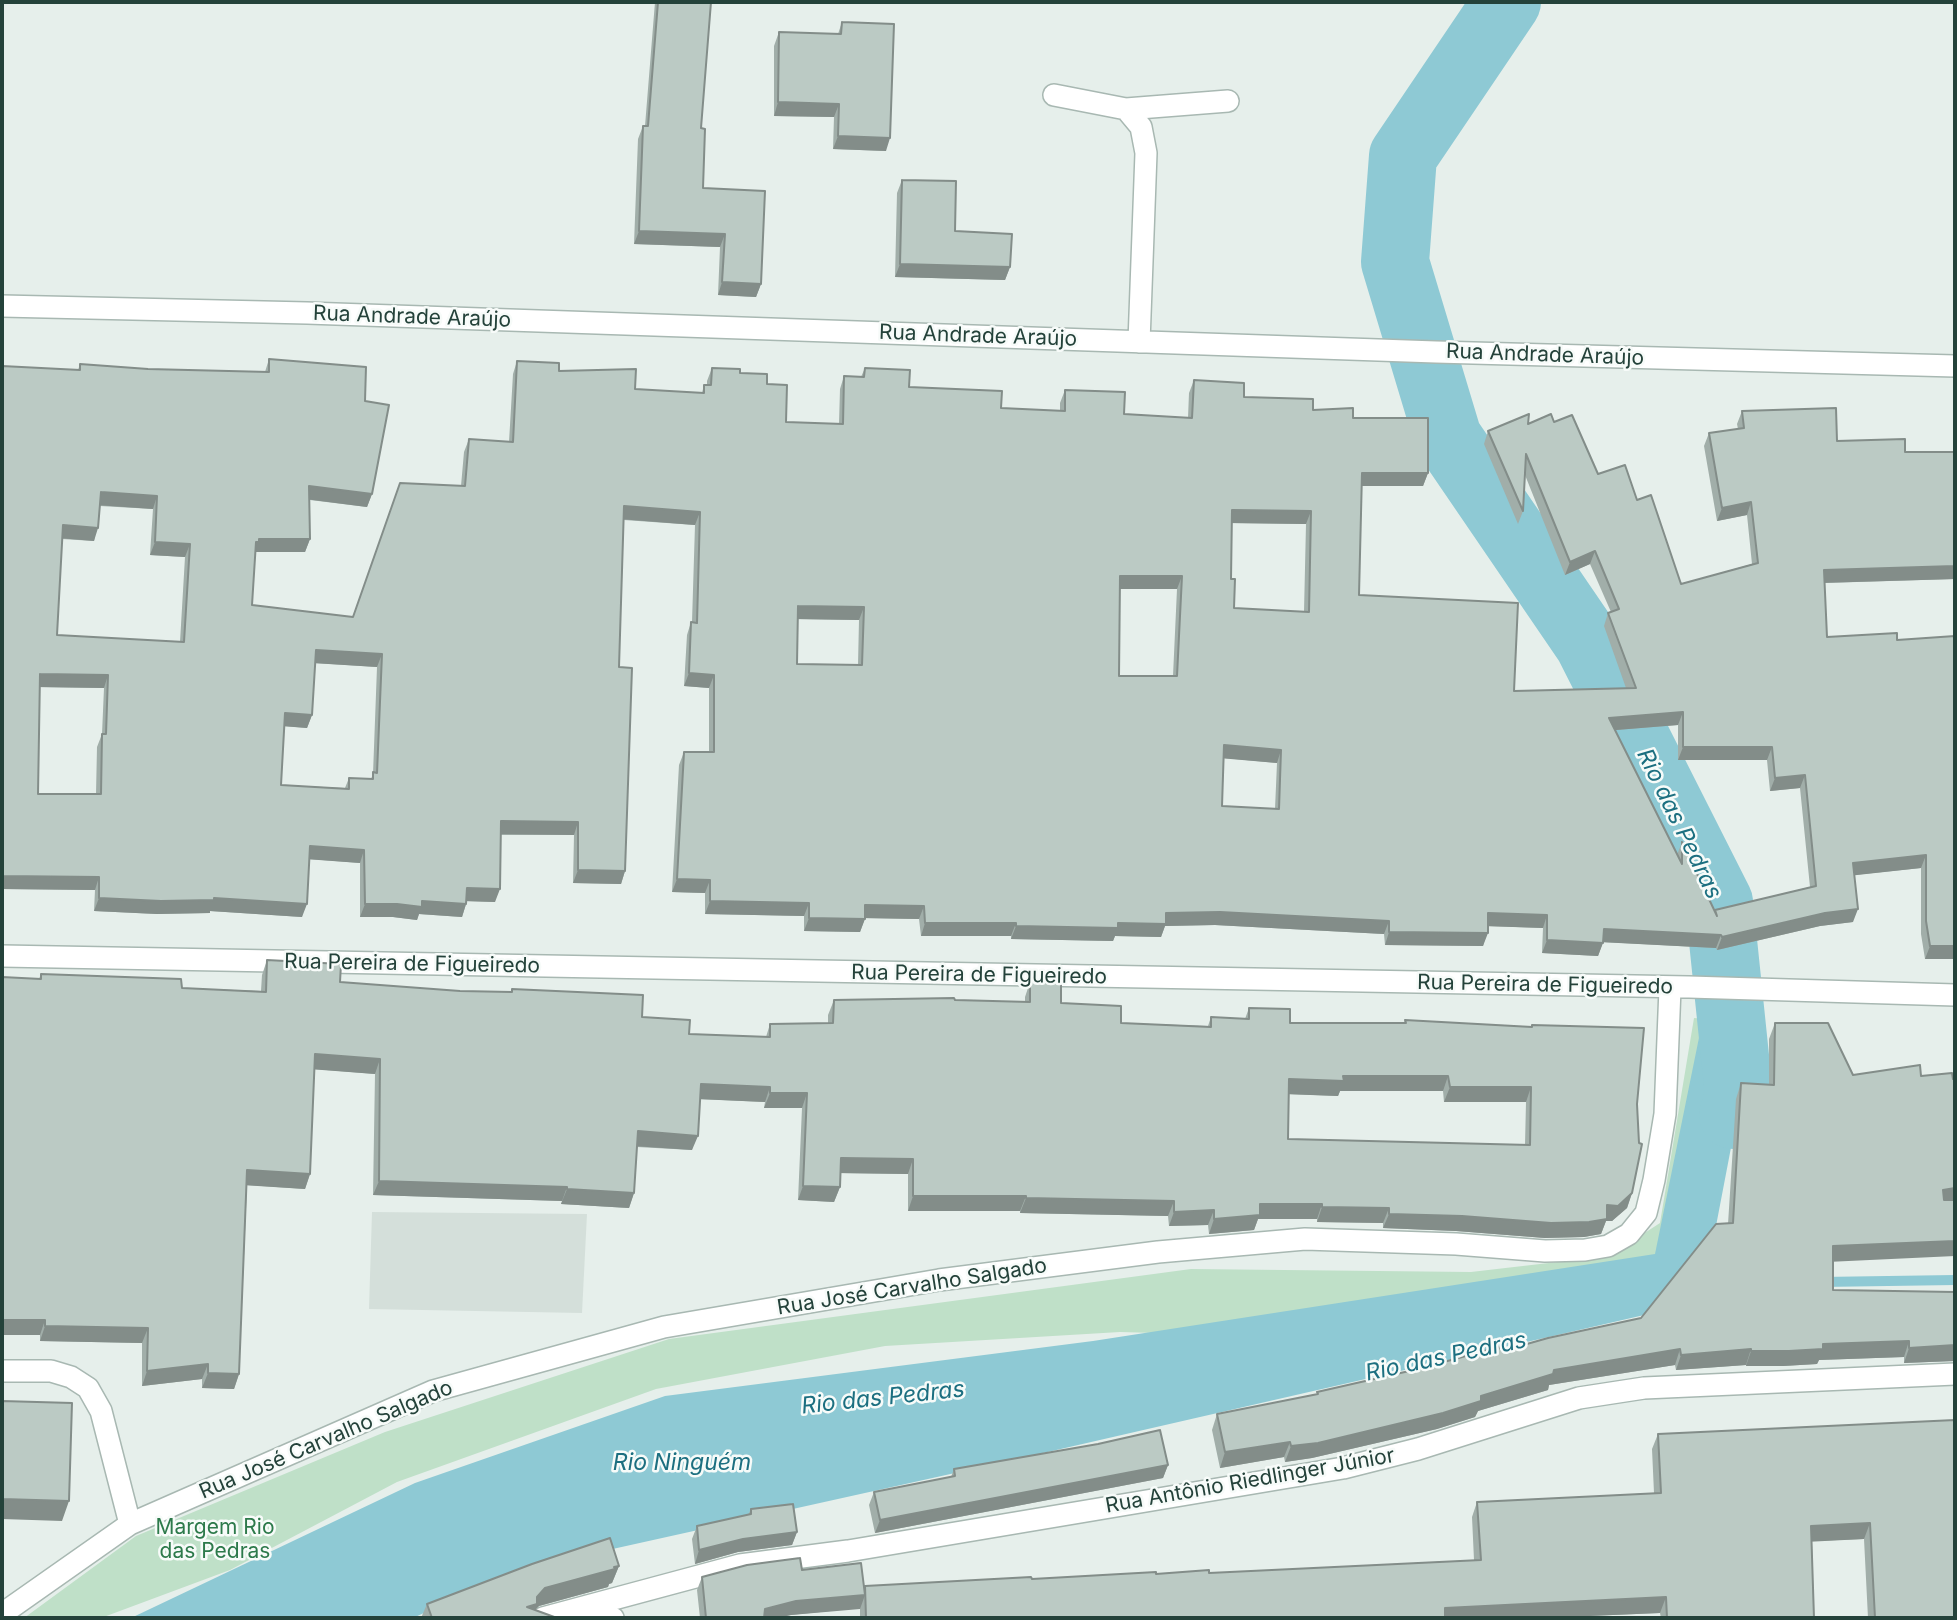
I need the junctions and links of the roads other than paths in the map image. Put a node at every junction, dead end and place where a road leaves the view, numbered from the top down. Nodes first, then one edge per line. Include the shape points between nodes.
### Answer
1 (1054, 95) dead end
2 (1228, 101) dead end
3 (1126, 109) junction
4 (2, 306) edge
5 (1139, 342) junction
6 (1955, 366) edge
7 (2, 956) edge
8 (1680, 987) junction
9 (1955, 995) edge
10 (2, 1371) edge
11 (1955, 1374) edge
12 (130, 1524) junction
13 (587, 1606) junction
14 (2, 1614) edge
15 (544, 1618) edge
16 (613, 1618) edge

1 - 3 street
2 - 3 street
3 - 5 street via 1140,128 1146,153
4 - 5 street, Rua Andrade Araújo
5 - 6 street, Rua Andrade Araújo
7 - 8 street, Rua Pereira de Figueiredo
8 - 9 street, Rua Pereira de Figueiredo
8 - 12 street, Rua José Carvalho Salgado via 1665,1114 1646,1213 1629,1234 1608,1247 1545,1251 1291,1240 939,1280 664,1327 433,1391
10 - 12 street via 51,1371 88,1388 101,1411
11 - 13 street, Rua Antônio Riedlinger Júnior via 1644,1388 1579,1398 1343,1468 740,1565
12 - 14 street, Rua José Carvalho Salgado
13 - 15 street, Rua Antônio Riedlinger Júnior
13 - 16 street

